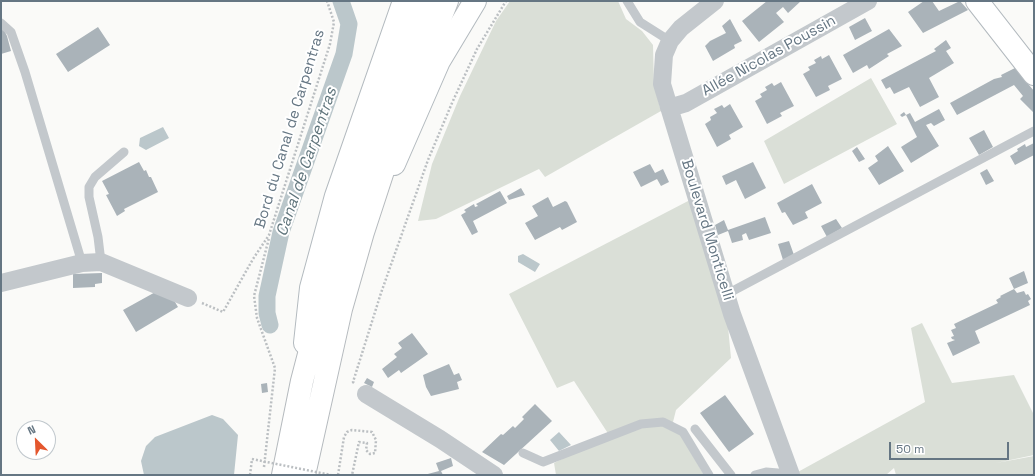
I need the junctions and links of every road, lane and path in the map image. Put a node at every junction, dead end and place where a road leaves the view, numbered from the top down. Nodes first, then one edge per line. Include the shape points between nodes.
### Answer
1 (328, 1) edge
2 (404, 1) edge
3 (426, 1) edge
4 (447, 1) edge
5 (475, 1) edge
6 (506, 1) edge
7 (627, 1) edge
8 (715, 1) edge
9 (868, 1) edge
10 (977, 1) edge
11 (1, 23) edge
12 (670, 40) junction
13 (1034, 74) edge
14 (669, 108) junction
15 (1034, 131) edge
16 (124, 152) dead end
17 (363, 232) junction
18 (269, 235) junction
19 (101, 262) junction
20 (82, 263) junction
21 (1, 283) edge
22 (727, 294) junction
23 (188, 298) joint
24 (302, 381) junction
25 (366, 394) joint
26 (695, 429) dead end
27 (524, 453) dead end
28 (273, 471) edge
29 (310, 471) edge
30 (250, 475) edge
31 (314, 475) edge
32 (331, 475) edge
33 (338, 475) edge
34 (352, 475) edge
35 (494, 475) edge
36 (709, 475) edge
37 (731, 475) edge
38 (755, 475) edge
39 (790, 475) edge

1 - 18 path, Bord du Canal de Carpentras via 334,22 330,44
2 - 24 main road via 336,196 311,288
3 - 24 main road via 366,156 340,239
4 - 17 main road via 396,131
5 - 17 main road via 440,61
6 - 25 path via 477,50 428,160 352,382
7 - 12 lane via 640,22
8 - 12 street, Boulevard Monticelli
9 - 14 street, Allée Nicolas Poussin via 686,102
10 - 13 main road
11 - 20 lane via 11,32 26,72
12 - 14 street, Boulevard Monticelli via 664,55 662,84
14 - 22 street, Boulevard Monticelli
15 - 22 lane
16 - 19 lane via 95,177 89,187
17 - 29 main road via 340,309
18 - 23 path, Bord du Canal de Carpentras via 223,312
18 - 28 path via 254,296 257,318 275,368
19 - 20 street
19 - 23 street
20 - 21 street
22 - 39 street, Boulevard Monticelli
24 - 28 main road
25 - 35 street
26 - 37 lane
27 - 36 lane via 542,462 641,424 664,422 683,432
29 - 31 path
30 - 32 path, bridge via 252,459
33 - 34 path via 347,432 372,432 376,440 375,453 370,454 366,450 368,443 359,442
38 - 39 lane via 766,472

